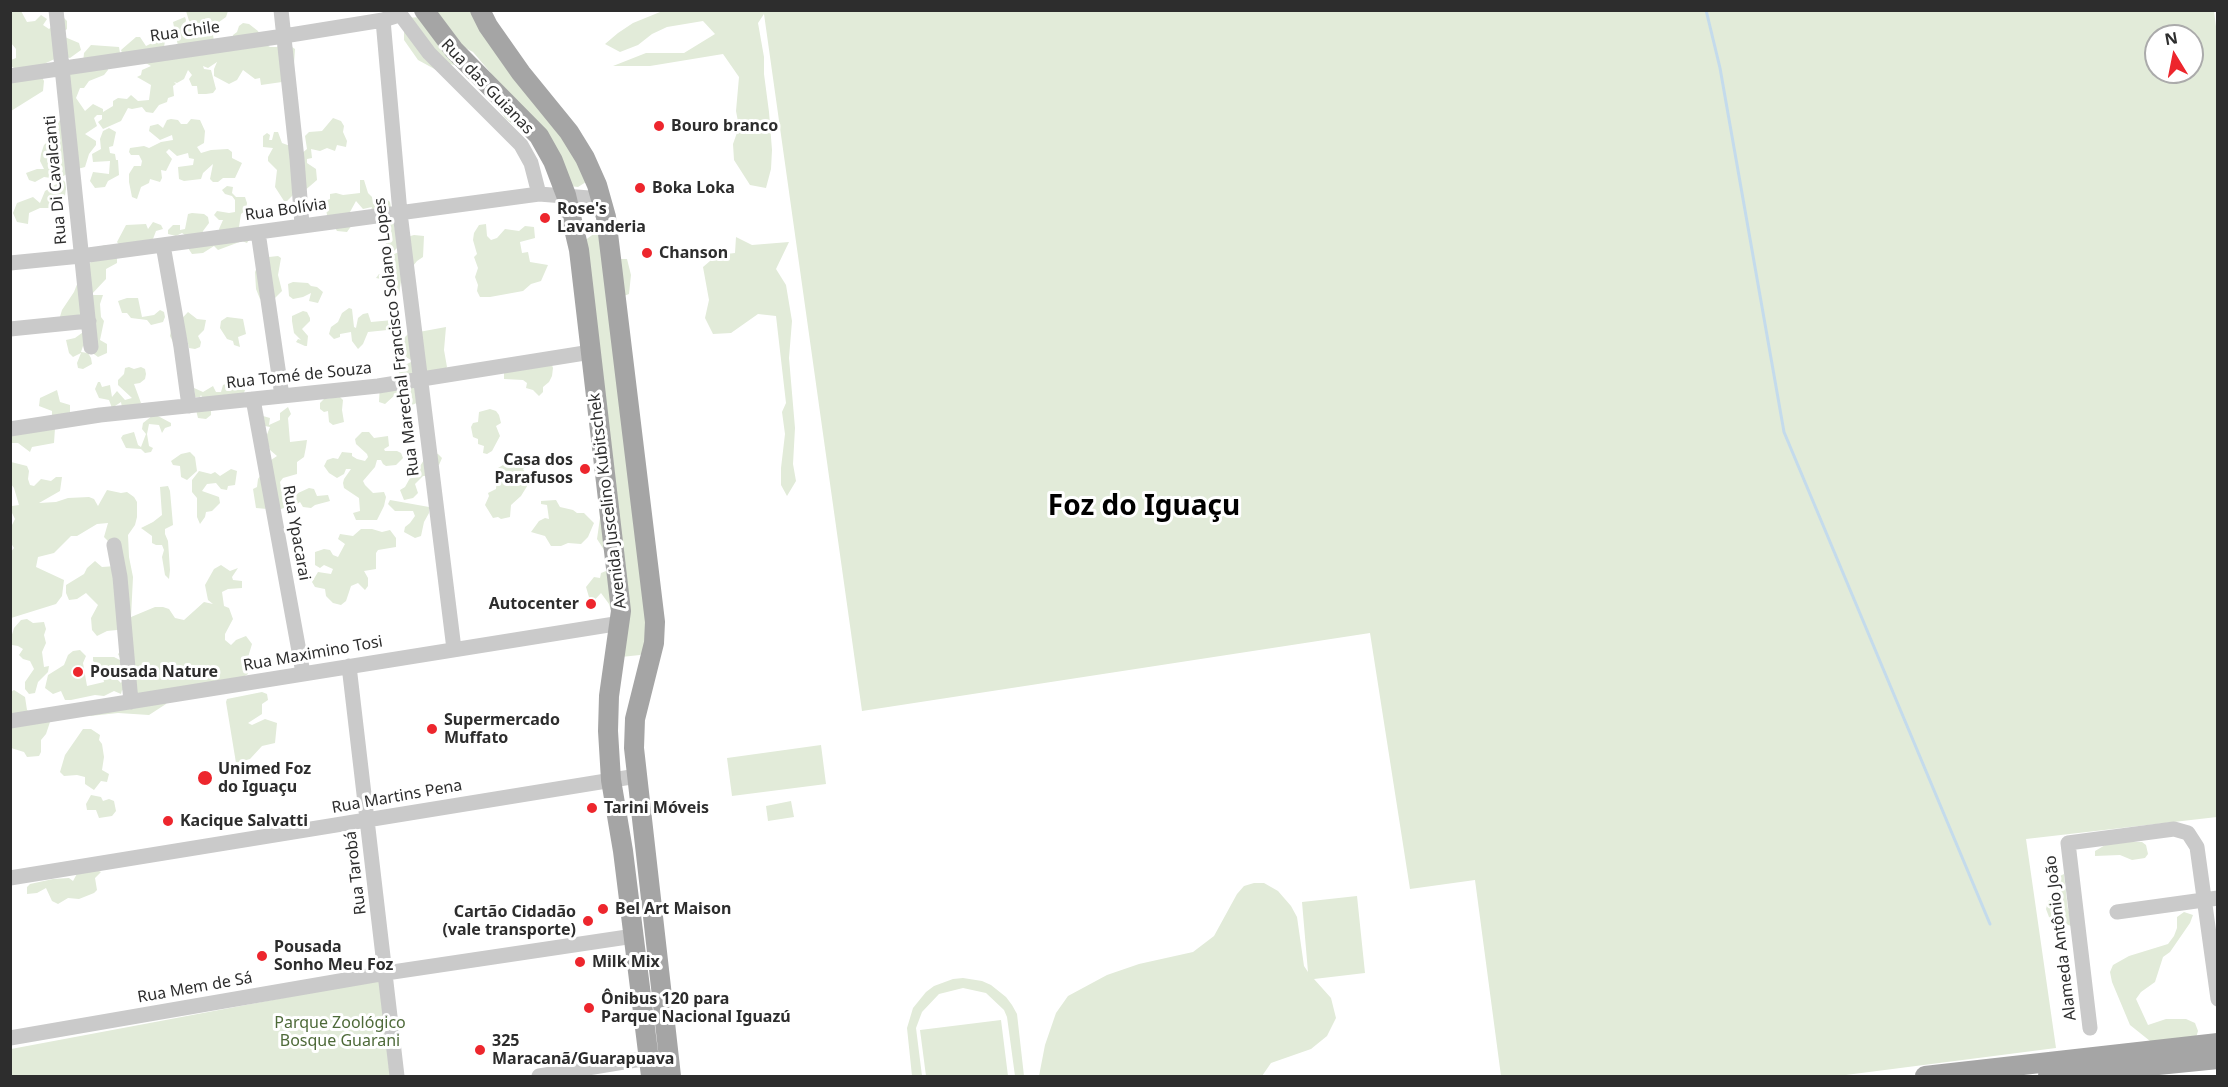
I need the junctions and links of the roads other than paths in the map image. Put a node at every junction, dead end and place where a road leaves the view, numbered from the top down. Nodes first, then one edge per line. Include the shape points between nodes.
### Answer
1 (56, 10) edge
2 (281, 10) edge
3 (424, 10) edge
4 (480, 10) edge
5 (398, 13) edge
6 (383, 20) junction
7 (284, 36) junction
8 (62, 67) junction
9 (10, 76) edge
10 (539, 194) junction
11 (566, 195) junction
12 (602, 199) junction
13 (400, 213) junction
14 (302, 225) junction
15 (258, 232) junction
16 (163, 245) junction
17 (81, 256) junction
18 (10, 263) edge
19 (89, 321) junction
20 (10, 329) edge
21 (91, 347) dead end
22 (591, 352) junction
23 (420, 380) junction
24 (282, 396) junction
25 (253, 399) junction
26 (189, 406) junction
27 (10, 429) edge
28 (607, 492) junction
29 (640, 493) junction
30 (114, 545) dead end
31 (621, 623) junction
32 (453, 649) junction
33 (348, 666) junction
34 (303, 673) junction
35 (131, 702) junction
36 (10, 721) edge
37 (637, 776) junction
38 (612, 780) junction
39 (367, 821) junction
40 (10, 878) edge
41 (2211, 899) edge
42 (2117, 912) dead end
43 (634, 936) junction
44 (386, 974) junction
45 (2217, 999) edge
46 (2090, 1028) dead end
47 (10, 1038) edge
48 (2217, 1043) edge
49 (2217, 1059) edge
50 (2110, 1066) edge
51 (649, 1067) edge
52 (397, 1077) edge
53 (539, 1077) edge
54 (671, 1077) edge
55 (1925, 1077) edge
56 (2048, 1077) edge

1 - 8 street, Rua Di Cavalcanti
2 - 7 street
3 - 11 main road, Avenida Juscelino Kubitschek via 454,50 539,136
4 - 12 main road, Avenida Juscelino Kubitschek via 521,73 569,132
5 - 6 street, Rua Chile
5 - 10 street, Rua das Guianas via 429,53 521,145 531,163
6 - 7 street, Rua Chile
6 - 13 street, Rua Marechal Francisco Solano Lopes
7 - 8 street, Rua Chile
7 - 14 street
8 - 9 street, Rua Chile
8 - 17 street, Rua Di Cavalcanti
10 - 11 street, Rua Bolívia
10 - 13 street, Rua Bolívia
11 - 12 street, Rua Bolívia
11 - 22 main road, Avenida Juscelino Kubitschek via 579,250
12 - 29 main road, Avenida Juscelino Kubitschek
13 - 14 street, Rua Bolívia
13 - 23 street, Rua Marechal Francisco Solano Lopes
14 - 15 street, Rua Bolívia
15 - 16 street, Rua Bolívia
15 - 24 street
16 - 17 street, Rua Bolívia
16 - 26 street
17 - 18 street, Rua Bolívia
17 - 19 street, Rua Di Cavalcanti
19 - 20 street
19 - 21 street, Rua Di Cavalcanti
22 - 23 street, Rua Tomé de Souza
22 - 28 main road, Avenida Juscelino Kubitschek
23 - 24 street, Rua Tomé de Souza
23 - 32 street, Rua Marechal Francisco Solano Lopes
24 - 25 street, Rua Tomé de Souza
25 - 26 street, Rua Tomé de Souza
25 - 34 street, Rua Ypacarai
26 - 27 street, Rua Tomé de Souza
28 - 29 main road
28 - 31 main road, Avenida Juscelino Kubitschek
29 - 37 main road, Avenida Juscelino Kubitschek via 655,622 654,643 635,718
30 - 35 street
31 - 32 street, Rua Maximino Tosi
31 - 38 main road, Avenida Juscelino Kubitschek via 609,696
32 - 33 street, Rua Maximino Tosi
33 - 34 street, Rua Maximino Tosi
33 - 39 street, Rua Tarobá
34 - 35 street, Rua Maximino Tosi
35 - 36 street, Rua Maximino Tosi
37 - 38 street, Rua Martins Pena
37 - 54 main road, Avenida Juscelino Kubitschek
38 - 39 street, Rua Martins Pena
38 - 43 main road, Avenida Juscelino Kubitschek
39 - 40 street, Rua Martins Pena
39 - 44 street, Rua Tarobá
41 - 42 street
41 - 45 street
41 - 46 street, Alameda Antônio João via 2197,847 2188,833 2174,829 2068,843
43 - 44 street, Rua Mem de Sá
43 - 51 main road, Avenida Juscelino Kubitschek
44 - 47 street, Rua Mem de Sá
44 - 52 street, Rua Tarobá
48 - 50 main road
49 - 50 main road
50 - 55 main road
50 - 56 main road
51 - 53 street

